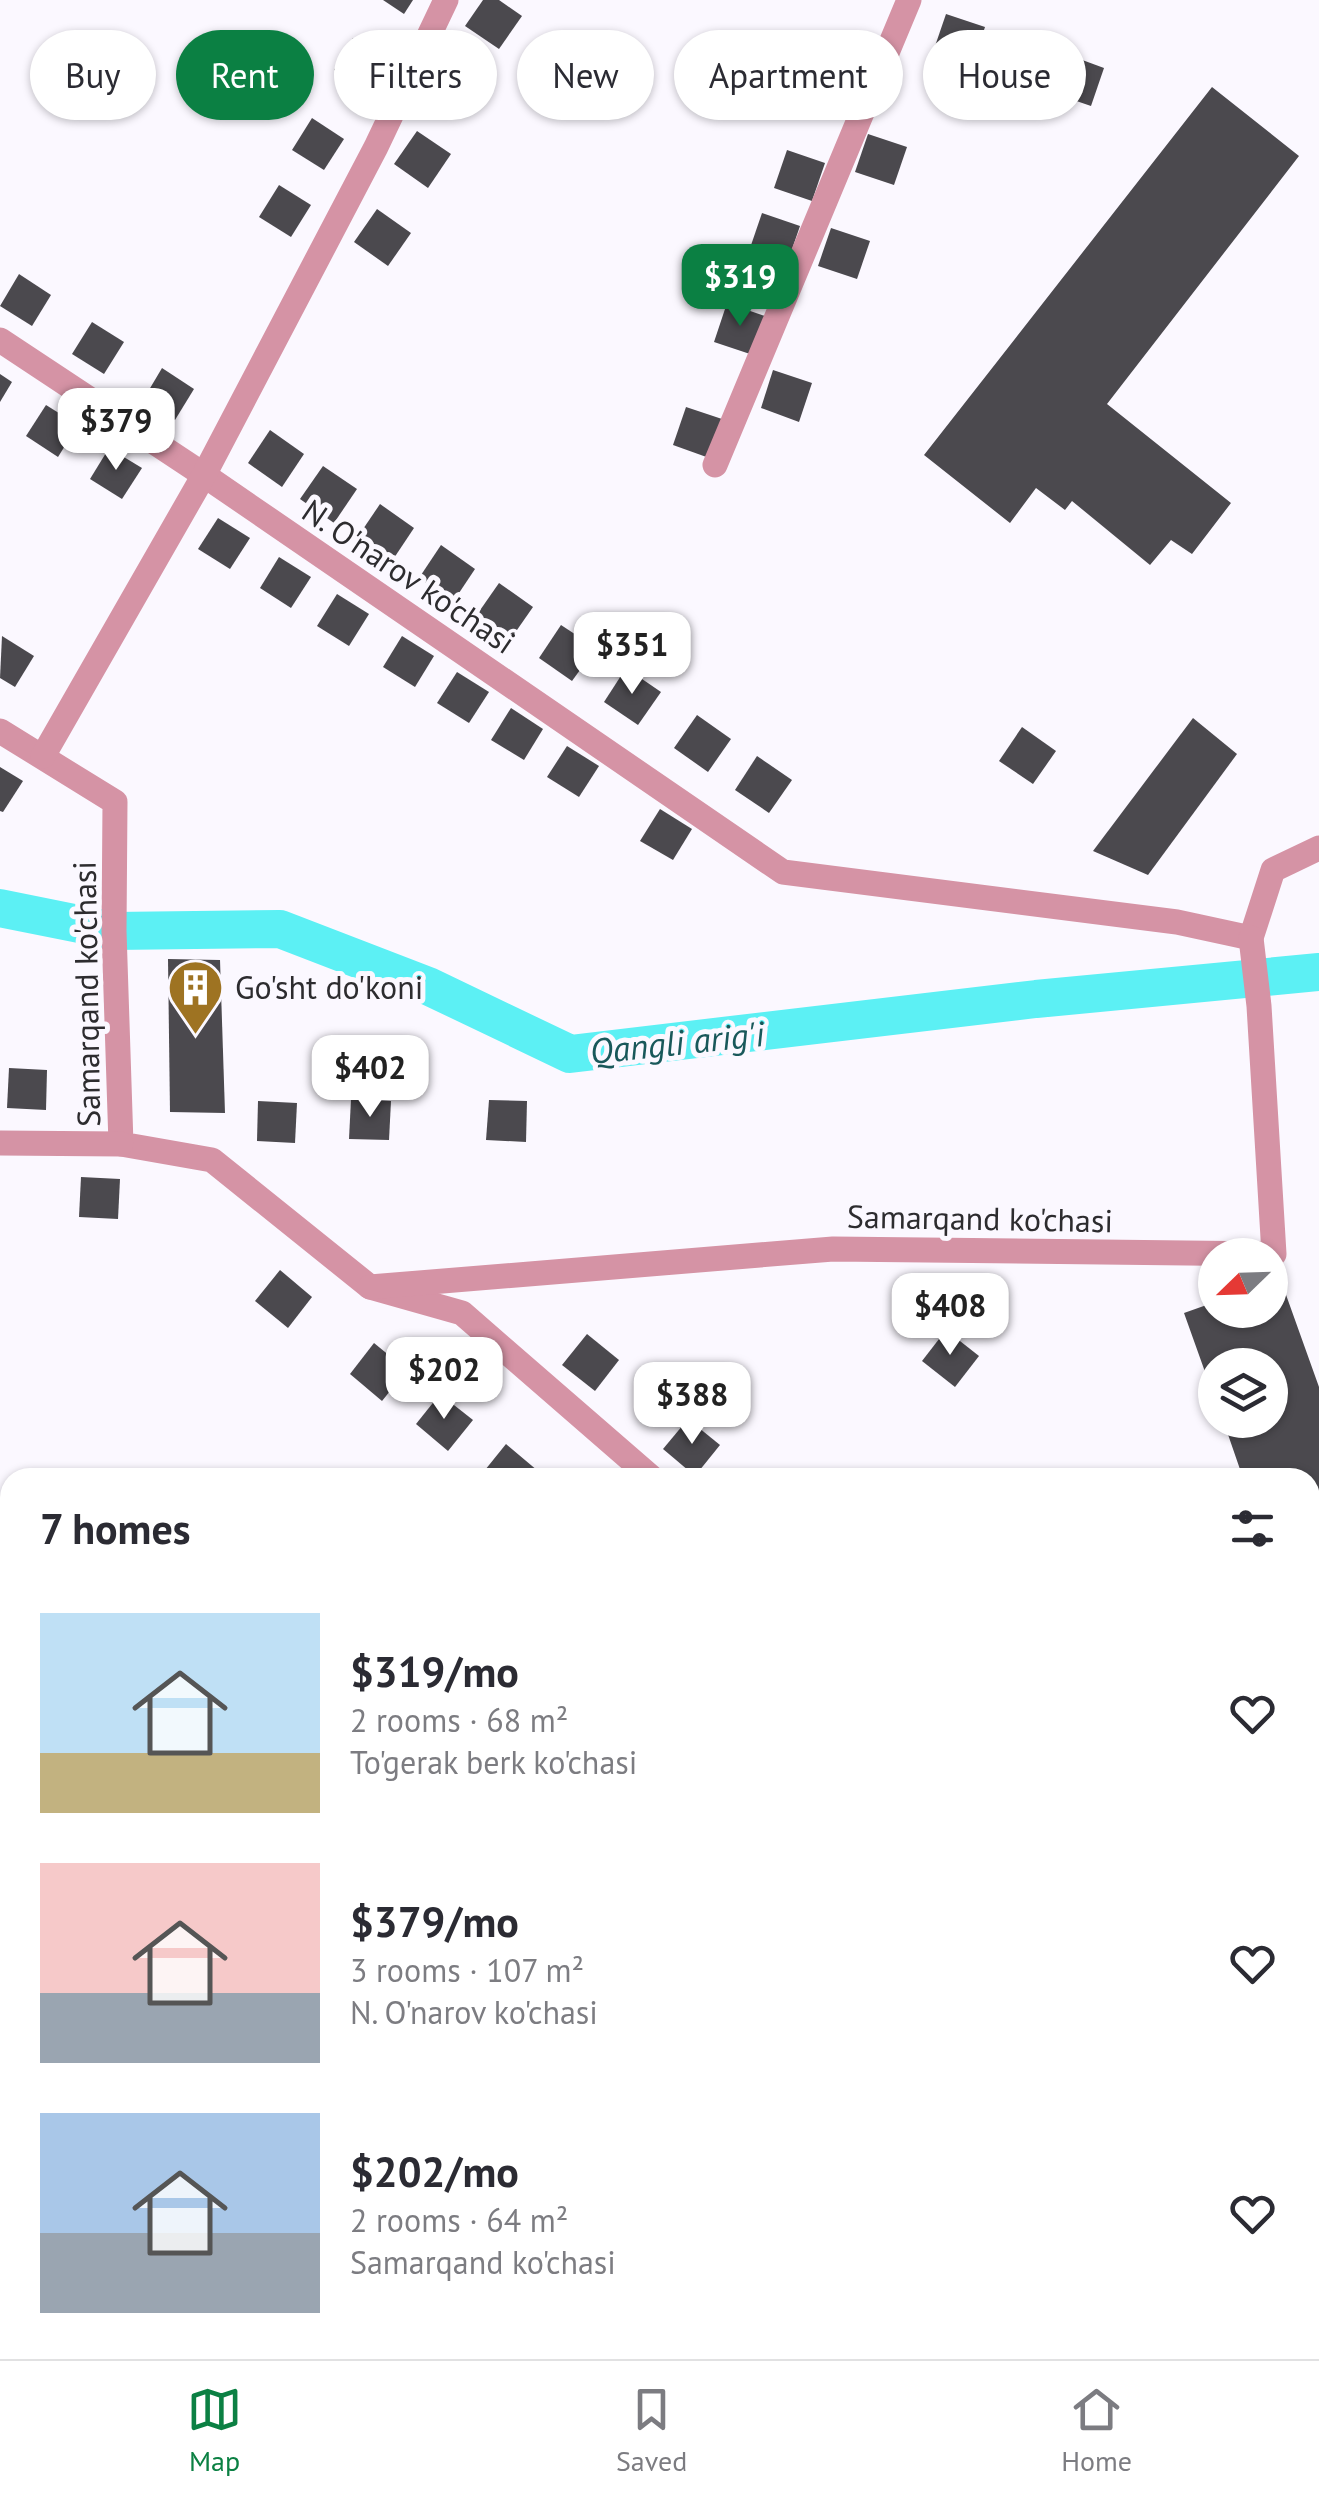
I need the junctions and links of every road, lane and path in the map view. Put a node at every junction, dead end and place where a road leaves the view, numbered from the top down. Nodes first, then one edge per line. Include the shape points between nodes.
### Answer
1 (446, 0) edge
2 (909, 0) edge
3 (0, 340) edge
4 (716, 465) dead end
5 (204, 475) junction
6 (0, 732) edge
7 (43, 756) junction
8 (1319, 848) edge
9 (1251, 938) junction
10 (0, 1144) edge
11 (121, 1144) junction
12 (370, 1287) junction
13 (640, 1468) edge

1 - 5 street
2 - 4 street
3 - 5 street, N. O'narov ko'chasi
5 - 7 street
5 - 9 street, N. O'narov ko'chasi via 783,872 1176,922
6 - 7 street, Samarqand ko'chasi
7 - 11 street, Samarqand ko'chasi via 115,802
8 - 9 street via 1273,870
9 - 12 street, Samarqand ko'chasi via 1274,1254 833,1249
10 - 11 street
11 - 12 street, Samarqand ko'chasi via 212,1160
12 - 13 street, Samarqand ko'chasi via 462,1313

